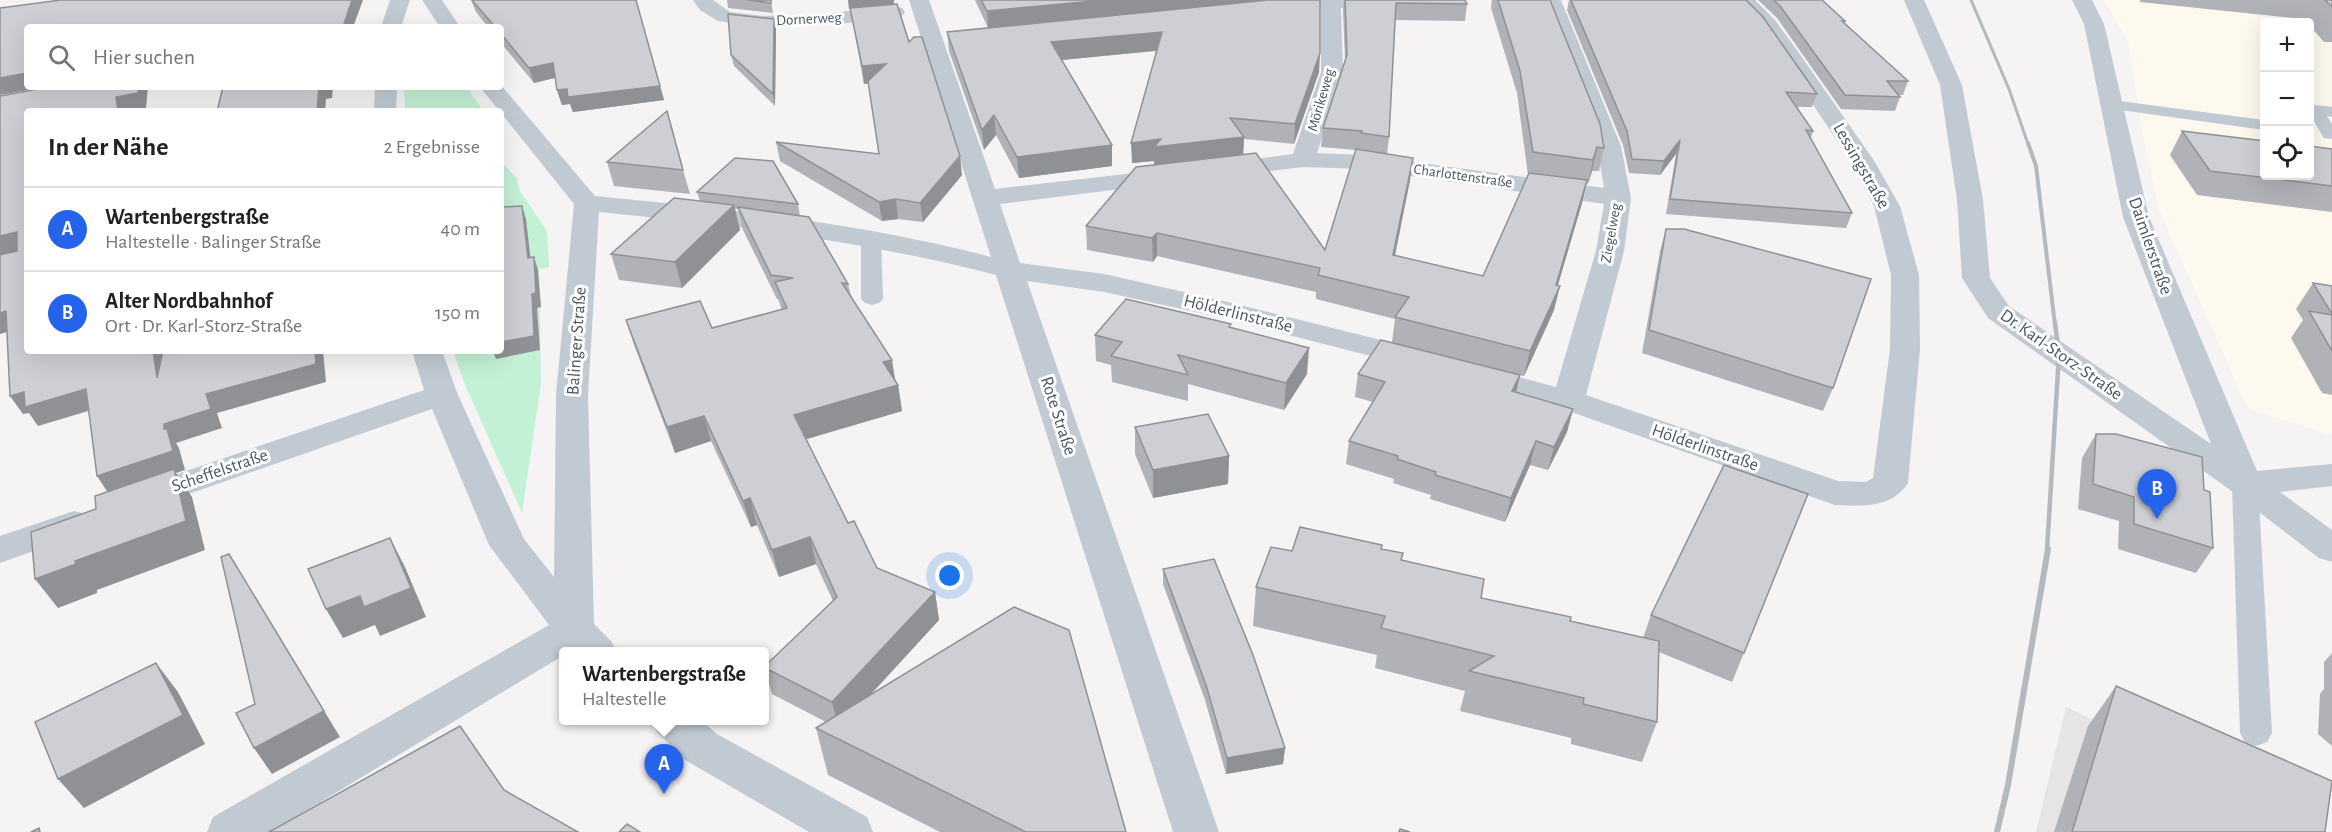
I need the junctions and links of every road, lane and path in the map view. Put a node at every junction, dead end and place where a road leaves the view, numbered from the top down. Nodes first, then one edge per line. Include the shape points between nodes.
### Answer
1 (400, 0) edge
2 (432, 0) edge
3 (703, 0) edge
4 (1366, 0) edge
5 (1551, 0) edge
6 (1744, 0) edge
7 (1914, 0) edge
8 (2082, 0) edge
9 (1331, 3) junction
10 (920, 5) edge
11 (1260, 9) edge
12 (392, 24) edge
13 (448, 24) edge
14 (386, 90) edge
15 (493, 90) edge
16 (2112, 105) junction
17 (2314, 107) edge
18 (385, 108) edge
19 (2314, 109) edge
20 (2332, 112) edge
21 (2260, 124) edge
22 (2314, 132) edge
23 (2331, 134) edge
24 (1303, 160) junction
25 (986, 198) junction
26 (1618, 198) junction
27 (586, 203) junction
28 (871, 239) junction
29 (1010, 270) junction
30 (872, 299) dead end
31 (428, 354) edge
32 (442, 395) junction
33 (1569, 400) junction
34 (2332, 475) edge
35 (2245, 484) junction
36 (1873, 494) joint
37 (2332, 549) edge
38 (0, 550) edge
39 (586, 640) edge
40 (559, 655) edge
41 (677, 725) edge
42 (2256, 733) dead end
43 (230, 832) edge
44 (849, 832) edge
45 (1196, 832) edge

1 - 12 street
2 - 13 street
3 - 10 street, Dornerweg via 725,17 764,22 829,19
4 - 9 street
5 - 26 street, Ziegelweg via 1609,146
6 - 36 street, Lessingstraße via 1768,24 1798,66 1861,159 1887,206 1905,275 1905,349 1890,483
7 - 35 street, Dr. Karl-Storz-Straße via 1951,85 1970,200 1976,278 1998,312
8 - 16 street, Daimlerstraße via 2094,24
9 - 11 street
9 - 24 street, Mörikeweg via 1332,72
10 - 25 street, Rote Straße via 945,41
14 - 18 street
15 - 27 street
16 - 21 lane
16 - 35 street, Daimlerstraße via 2136,217
17 - 20 lane
19 - 23 lane
22 - 23 lane
24 - 25 street, Charlottenstraße
24 - 26 street, Charlottenstraße via 1363,162
25 - 29 street, Rote Straße
26 - 33 street, Ziegelweg via 1610,251
27 - 28 street, Hölderlinstraße via 738,218
27 - 39 street, Balinger Straße via 572,395
28 - 29 street, Hölderlinstraße
28 - 30 lane
29 - 33 street, Hölderlinstraße via 1104,283 1224,310
29 - 45 street, Rote Straße
31 - 32 street
32 - 38 street, Scheffelstraße
32 - 39 street via 508,545
33 - 36 street, Hölderlinstraße via 1835,493
34 - 35 street
35 - 37 street, Dr. Karl-Storz-Straße
35 - 42 lane
40 - 43 street
41 - 44 street via 701,747

